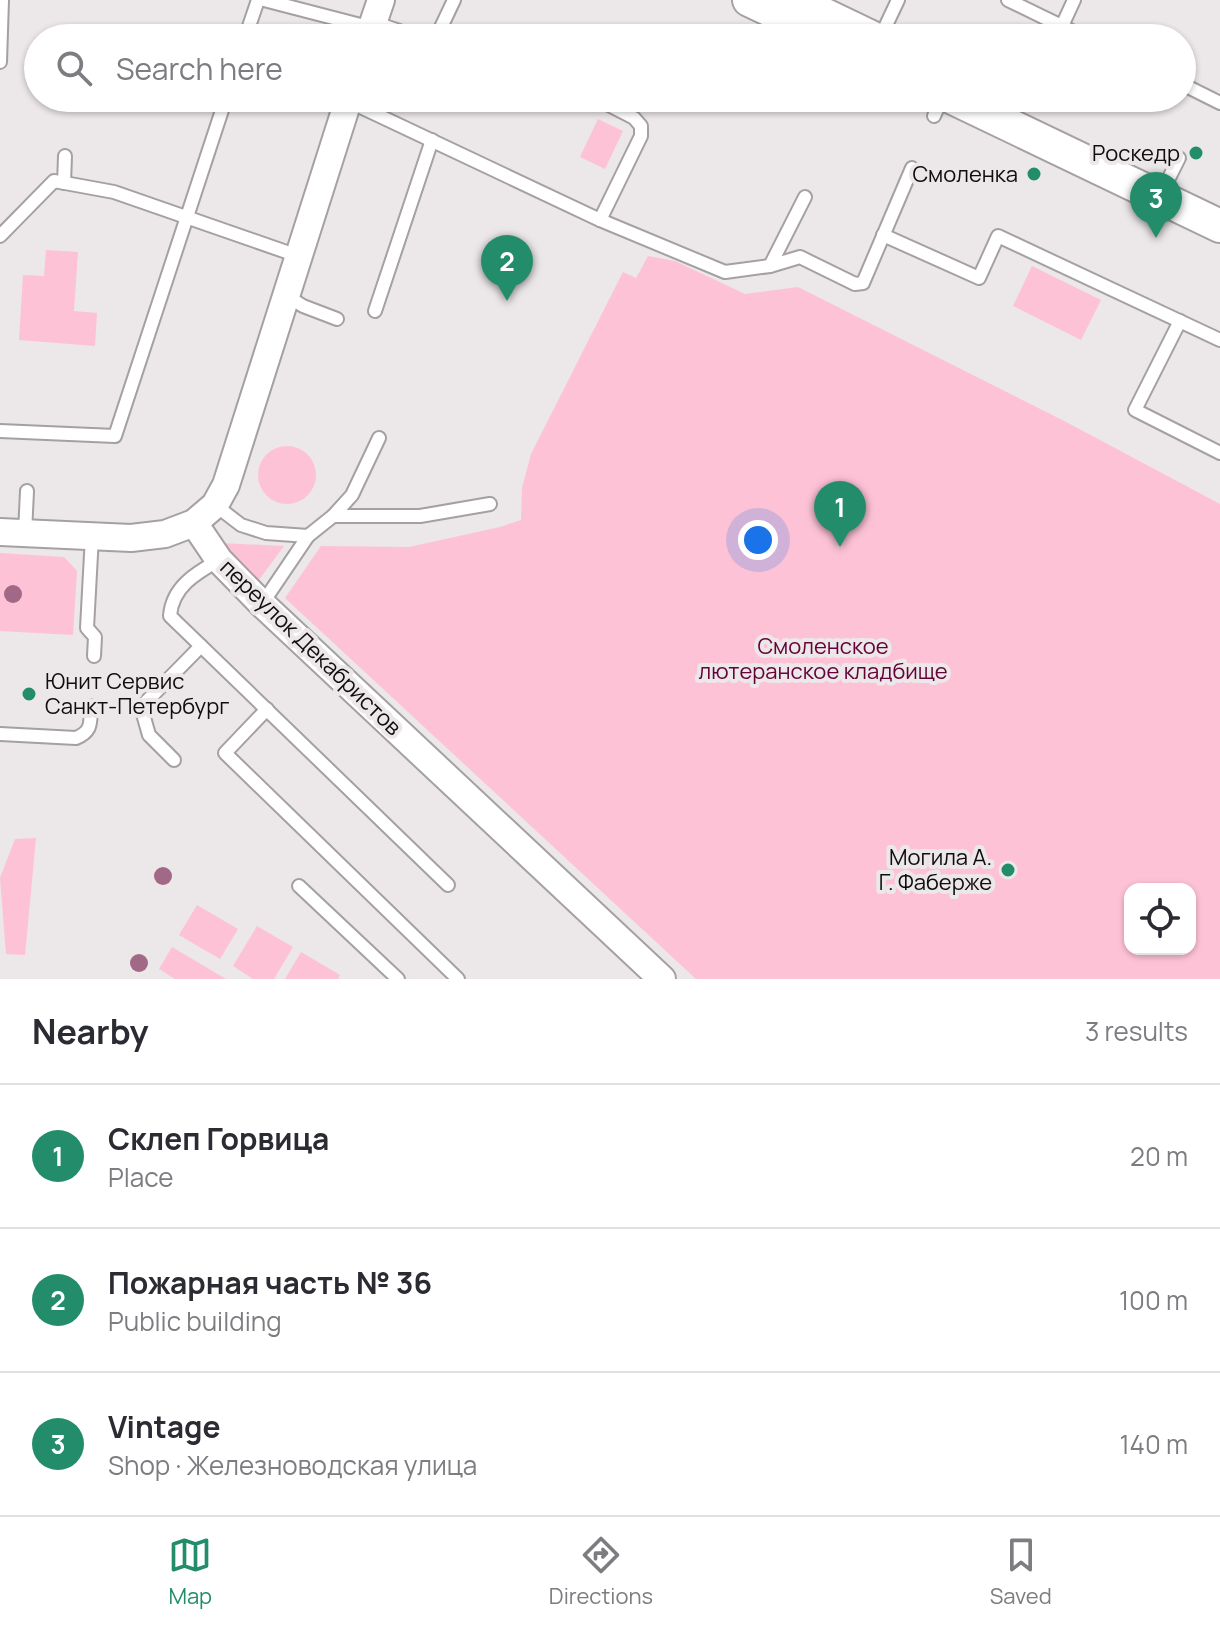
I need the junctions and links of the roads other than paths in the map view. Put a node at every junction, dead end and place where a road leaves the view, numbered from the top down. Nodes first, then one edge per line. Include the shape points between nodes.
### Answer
1 (2, 0) edge
2 (258, 0) edge
3 (264, 0) edge
4 (454, 0) edge
5 (749, 0) edge
6 (794, 0) edge
7 (898, 0) edge
8 (1008, 0) edge
9 (1074, 0) edge
10 (374, 22) edge
11 (250, 24) edge
12 (443, 24) edge
13 (799, 24) edge
14 (844, 24) edge
15 (887, 24) edge
16 (1058, 24) edge
17 (1063, 24) edge
18 (0, 62) edge
19 (221, 112) edge
20 (345, 112) edge
21 (375, 112) edge
22 (622, 112) edge
23 (960, 112) edge
24 (1029, 112) edge
25 (432, 140) junction
26 (65, 156) dead end
27 (912, 168) dead end
28 (1169, 178) junction
29 (64, 183) junction
30 (805, 197) dead end
31 (1220, 203) edge
32 (187, 217) junction
33 (600, 220) junction
34 (1220, 226) edge
35 (883, 235) junction
36 (0, 236) edge
37 (298, 256) junction
38 (770, 266) junction
39 (287, 296) junction
40 (375, 311) dead end
41 (337, 319) dead end
42 (1180, 321) junction
43 (1220, 340) edge
44 (0, 431) edge
45 (30, 432) junction
46 (379, 438) dead end
47 (29, 446) dead end
48 (1218, 451) edge
49 (27, 491) dead end
50 (490, 504) dead end
51 (215, 505) junction
52 (333, 516) junction
53 (194, 523) junction
54 (12, 532) edge
55 (92, 536) junction
56 (308, 536) junction
57 (219, 560) junction
58 (262, 604) junction
59 (201, 646) junction
60 (94, 656) dead end
61 (91, 706) dead end
62 (267, 709) junction
63 (0, 734) edge
64 (174, 760) dead end
65 (448, 885) dead end
66 (299, 886) dead end
67 (651, 973) edge
68 (398, 979) edge
69 (458, 979) edge

1 - 18 lane
2 - 11 lane
3 - 10 lane
4 - 12 lane
5 - 13 street
6 - 14 street
7 - 15 lane
8 - 16 lane
9 - 17 lane
19 - 32 lane
20 - 37 street
21 - 25 lane
22 - 33 lane via 641,126 641,136
23 - 28 street
24 - 28 street
25 - 33 lane
25 - 40 lane
26 - 29 lane
27 - 35 lane
28 - 31 street
28 - 34 street
29 - 32 lane via 102,189
29 - 36 lane via 54,181
30 - 38 lane
32 - 37 lane
32 - 45 lane via 115,436
33 - 38 lane via 725,272
35 - 38 lane via 863,283 800,257
35 - 42 lane via 979,278 998,236
37 - 39 street
39 - 41 lane
39 - 51 street
42 - 43 lane
42 - 48 lane via 1135,410
44 - 45 lane
45 - 47 lane
46 - 52 lane via 352,495
49 - 54 lane
50 - 52 lane via 420,516
51 - 53 street
51 - 56 lane via 241,525
52 - 56 lane
53 - 55 street via 165,534
53 - 57 street, переулок Декабристов
54 - 55 street
55 - 60 lane via 87,628 95,637
56 - 58 lane
57 - 58 street, переулок Декабристов
57 - 59 lane via 188,578 171,605 170,616
58 - 67 street, переулок Декабристов
59 - 62 lane
59 - 64 lane via 141,707 149,735
61 - 63 lane via 90,726 76,738
62 - 65 lane
62 - 69 lane via 225,753
66 - 68 lane

